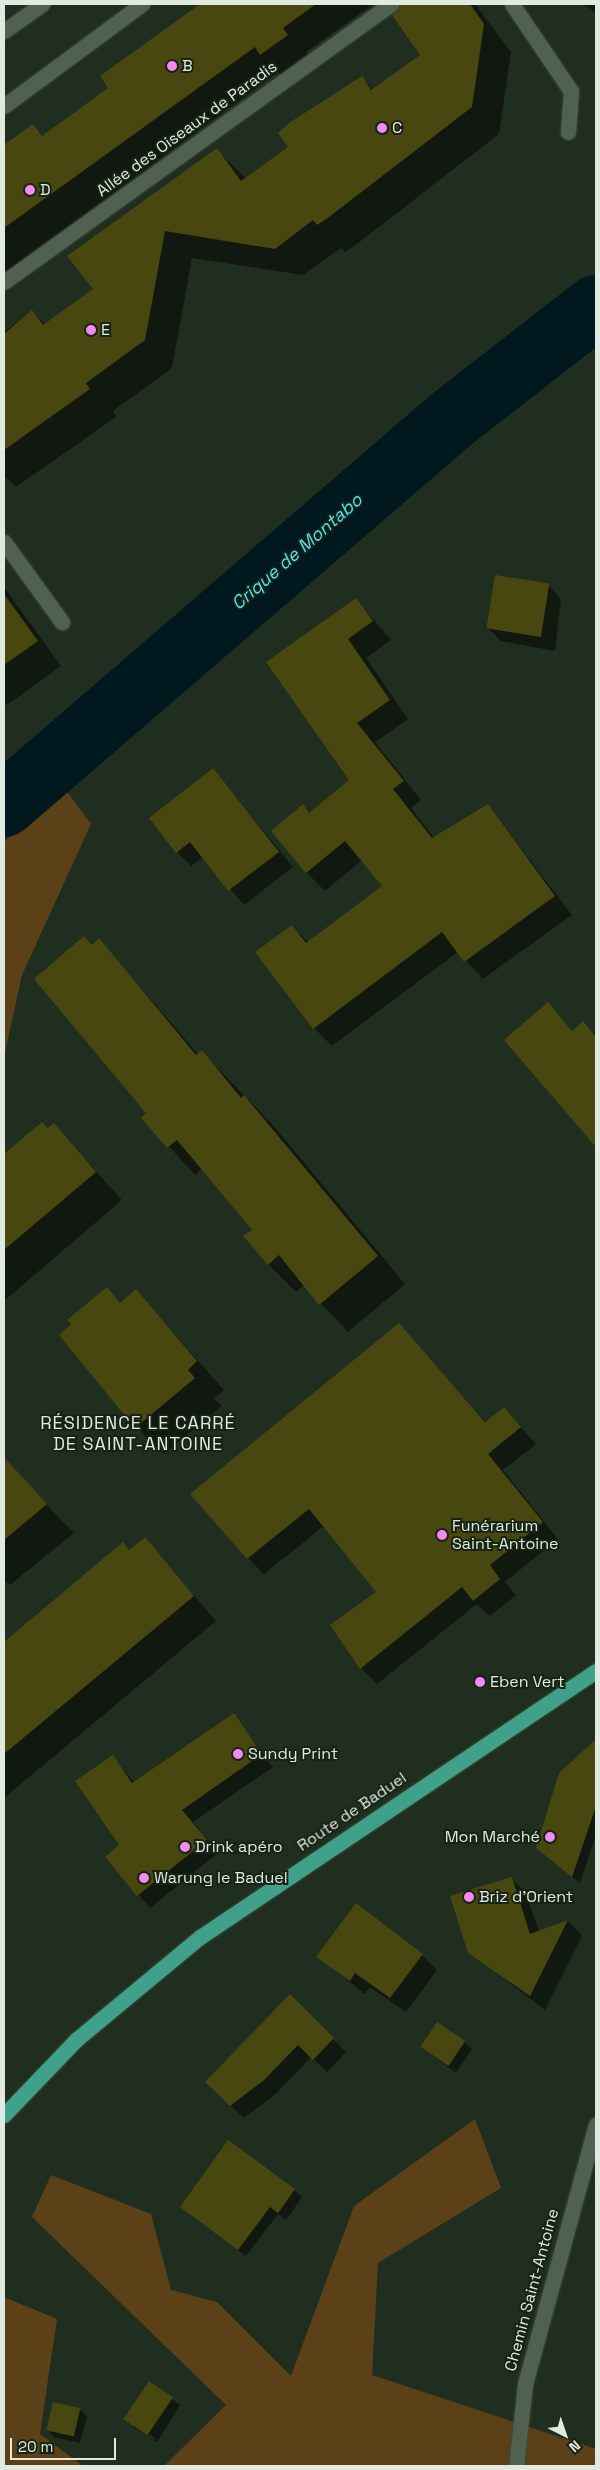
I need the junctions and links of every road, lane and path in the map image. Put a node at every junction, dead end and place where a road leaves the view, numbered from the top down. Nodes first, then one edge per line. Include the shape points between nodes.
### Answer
1 (42, 4) edge
2 (142, 4) edge
3 (391, 4) edge
4 (512, 4) edge
5 (4, 31) edge
6 (4, 106) edge
7 (568, 132) dead end
8 (4, 282) edge
9 (4, 542) edge
10 (62, 622) dead end
11 (596, 1671) edge
12 (4, 2115) edge
13 (596, 2125) edge
14 (516, 2466) edge

1 - 5 street
2 - 6 street
3 - 8 street, Allée des Oiseaux de Paradis
4 - 7 street via 571,91
9 - 10 street
11 - 12 main road, Route de Baduel via 200,1937 77,2039
13 - 14 street, Chemin Saint-Antoine via 525,2384

